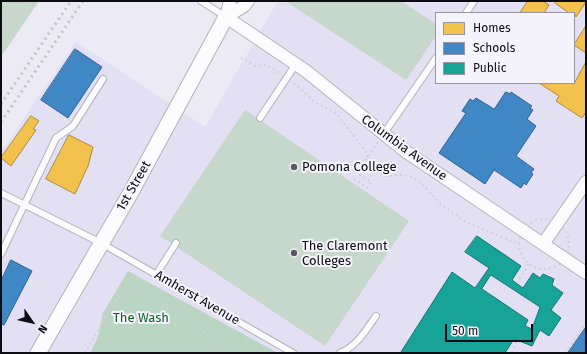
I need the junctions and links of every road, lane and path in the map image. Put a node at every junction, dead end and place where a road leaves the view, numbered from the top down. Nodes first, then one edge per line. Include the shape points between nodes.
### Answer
1 (27, 1) edge
2 (201, 1) edge
3 (248, 1) edge
4 (474, 1) edge
5 (227, 7) edge
6 (467, 12) edge
7 (1, 30) edge
8 (241, 58) dead end
9 (435, 59) edge
10 (296, 64) junction
11 (279, 73) dead end
12 (104, 79) dead end
13 (293, 83) dead end
14 (260, 118) dead end
15 (383, 135) junction
16 (367, 159) junction
17 (354, 179) dead end
18 (586, 182) edge
19 (1, 192) edge
20 (24, 204) junction
21 (101, 243) junction
22 (176, 243) dead end
23 (519, 244) dead end
24 (543, 244) junction
25 (1, 254) edge
26 (529, 264) dead end
27 (586, 273) edge
28 (156, 274) junction
29 (517, 284) dead end
30 (376, 316) dead end
31 (586, 322) edge
32 (253, 330) junction
33 (517, 340) dead end
34 (38, 353) edge
35 (85, 353) edge
36 (224, 353) edge
37 (238, 353) edge
38 (293, 353) edge
39 (340, 353) edge
40 (512, 353) edge
41 (566, 353) edge

1 - 7 path via 8,27
2 - 5 lane
3 - 5 street via 244,6
4 - 6 lane
5 - 10 street, Columbia Avenue
5 - 21 street, 1st Street via 164,133
8 - 11 path via 255,66 267,65
9 - 15 lane
10 - 14 lane
10 - 15 street, Columbia Avenue
12 - 20 lane via 73,126 56,138
13 - 16 path via 316,103 336,113 366,152
15 - 16 path
15 - 24 street, Columbia Avenue
16 - 17 path via 357,173 371,182 367,188
16 - 23 path via 370,168 375,172 386,176 411,177 466,222
18 - 24 street
19 - 20 lane, Amherst Avenue
20 - 21 lane, Amherst Avenue
20 - 25 lane
21 - 28 lane, Amherst Avenue
21 - 34 street, 1st Street
22 - 28 lane
24 - 27 street, Columbia Avenue
26 - 29 path
28 - 32 lane, Amherst Avenue
30 - 39 lane via 361,337
31 - 41 path
32 - 37 path
32 - 38 lane, Amherst Avenue
33 - 40 path
35 - 36 path via 113,304 125,292 137,289 198,324

